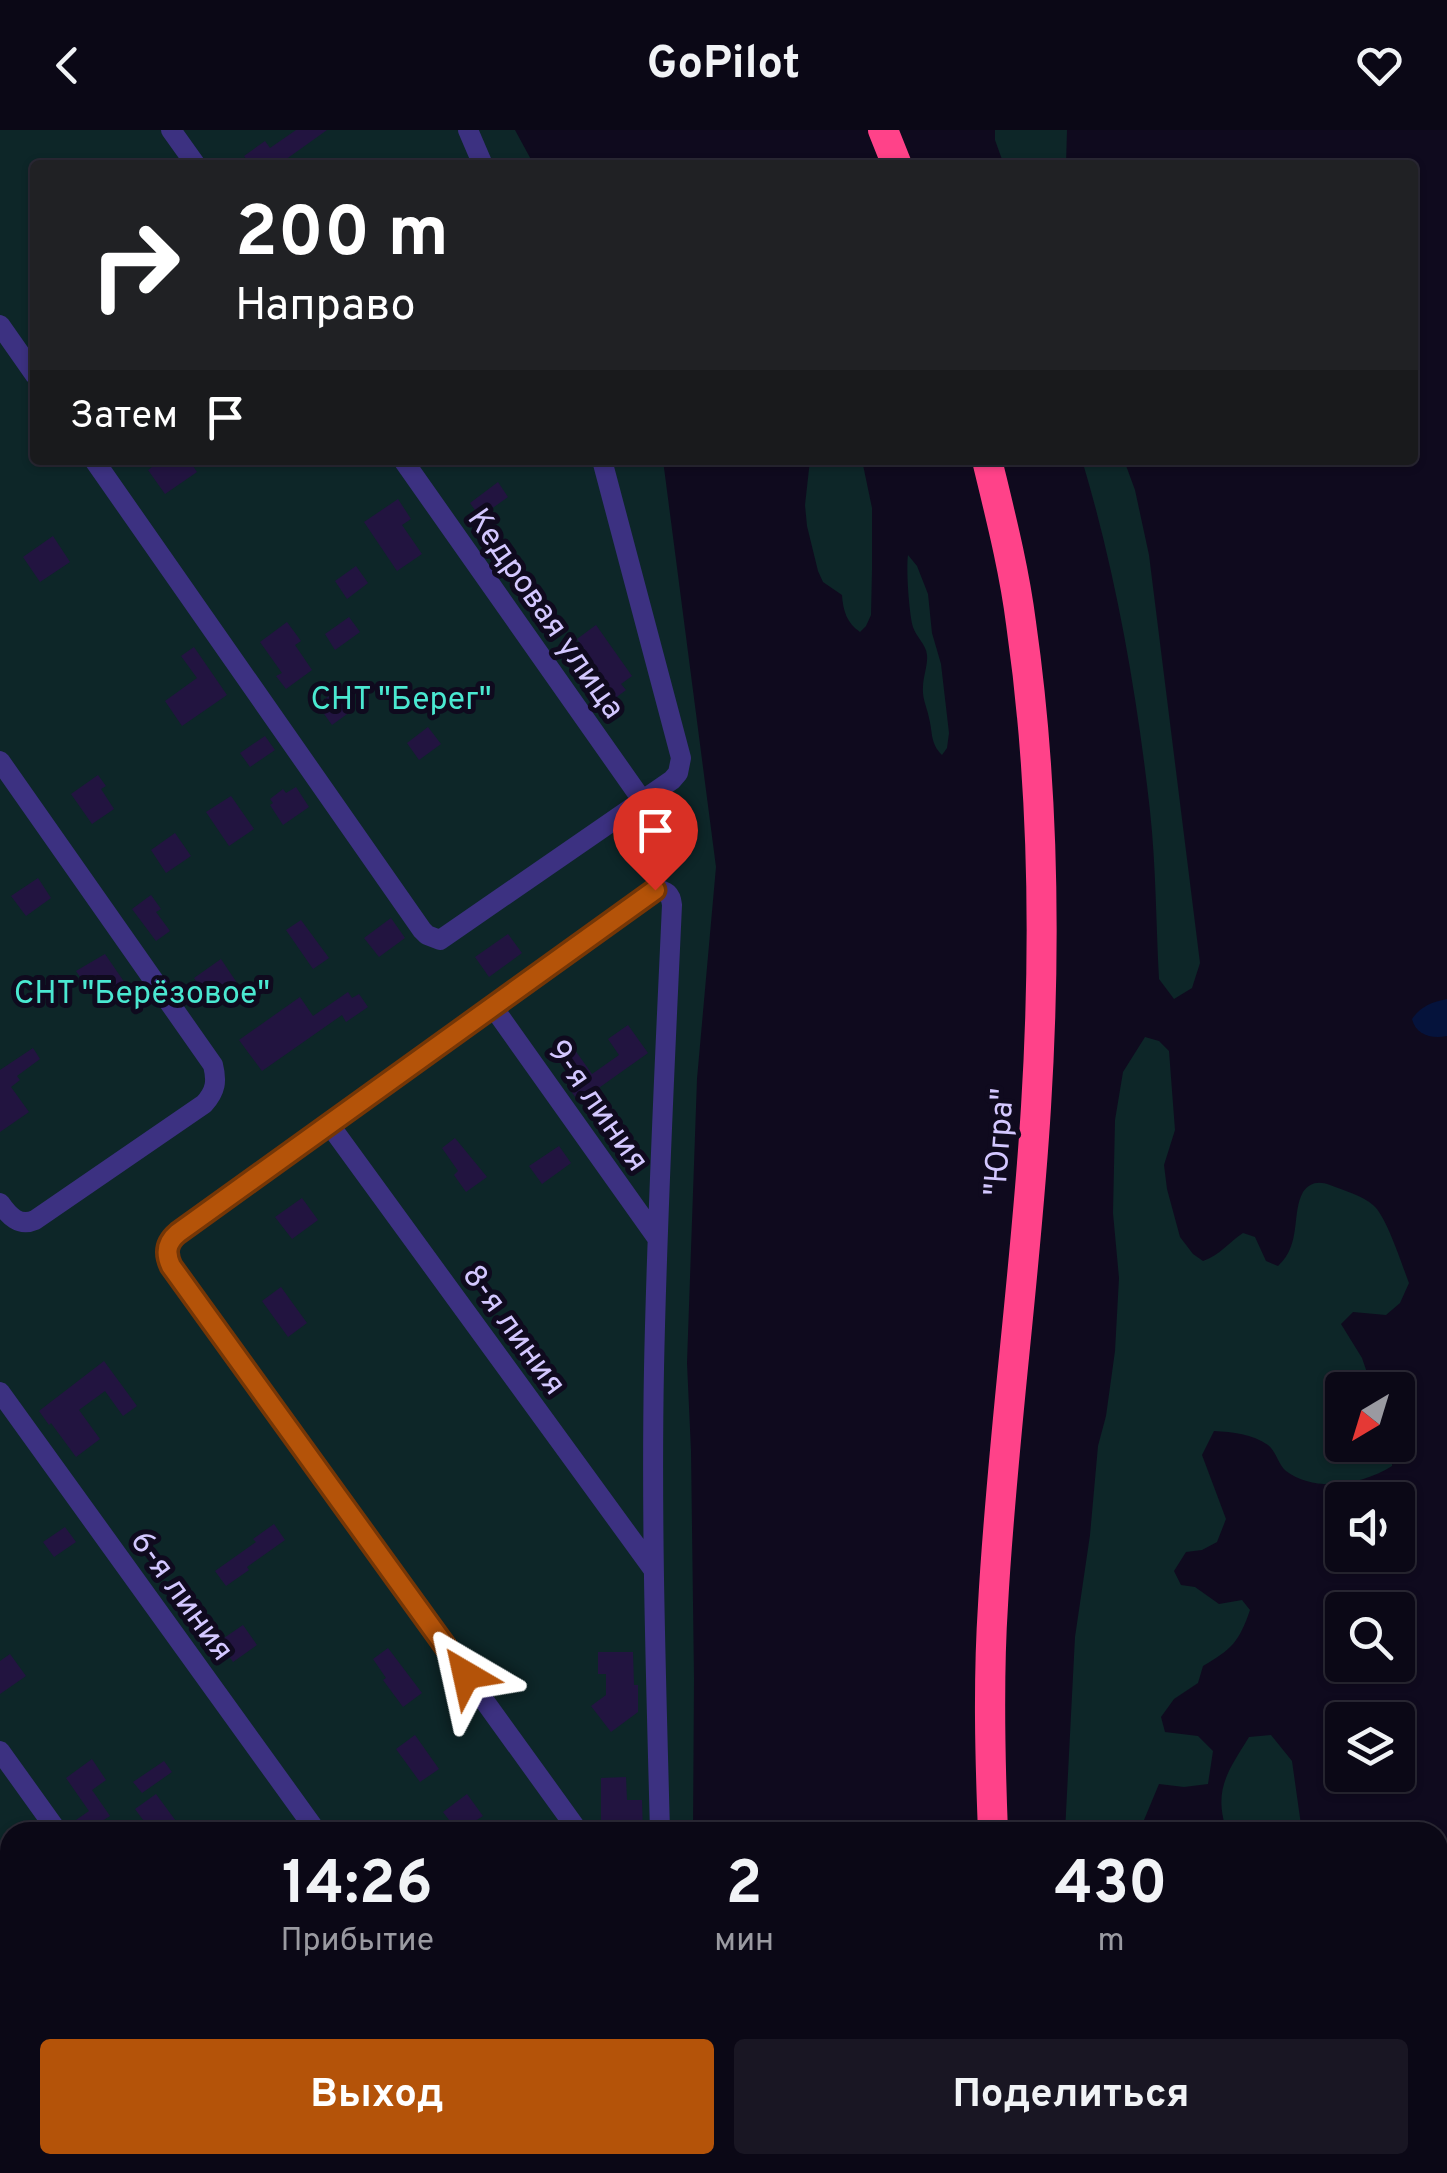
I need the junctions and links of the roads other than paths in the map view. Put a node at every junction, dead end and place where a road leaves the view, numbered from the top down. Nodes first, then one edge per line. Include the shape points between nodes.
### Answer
1 (171, 130) edge
2 (468, 130) edge
3 (883, 130) edge
4 (192, 160) edge
5 (482, 160) edge
6 (894, 160) edge
7 (0, 324) edge
8 (30, 368) edge
9 (97, 465) edge
10 (407, 465) edge
11 (603, 465) edge
12 (988, 465) edge
13 (0, 761) edge
14 (642, 800) junction
15 (492, 1007) junction
16 (329, 1124) junction
17 (0, 1203) edge
18 (657, 1238) junction
19 (0, 1392) edge
20 (654, 1569) junction
21 (0, 1752) edge
22 (51, 1822) edge
23 (310, 1822) edge
24 (572, 1822) edge
25 (660, 1822) edge
26 (992, 1822) edge

1 - 4 street
2 - 5 street
3 - 6 highway
7 - 8 street
9 - 14 street via 433,939 446,938
10 - 14 street, Кедровая улица
11 - 14 street via 681,758 672,780
12 - 26 highway, "Югра" via 1021,620 1036,751 1042,911 1036,1107 992,1610
13 - 17 street via 213,1065 216,1086 204,1104 36,1220 20,1222
15 - 16 street
15 - 18 street, 9-я линия
15 - 18 street via 655,890 672,898
16 - 20 street, 8-я линия
16 - 24 street via 174,1236 167,1257
18 - 20 street
19 - 23 street, 6-я линия
20 - 25 street
21 - 22 street

